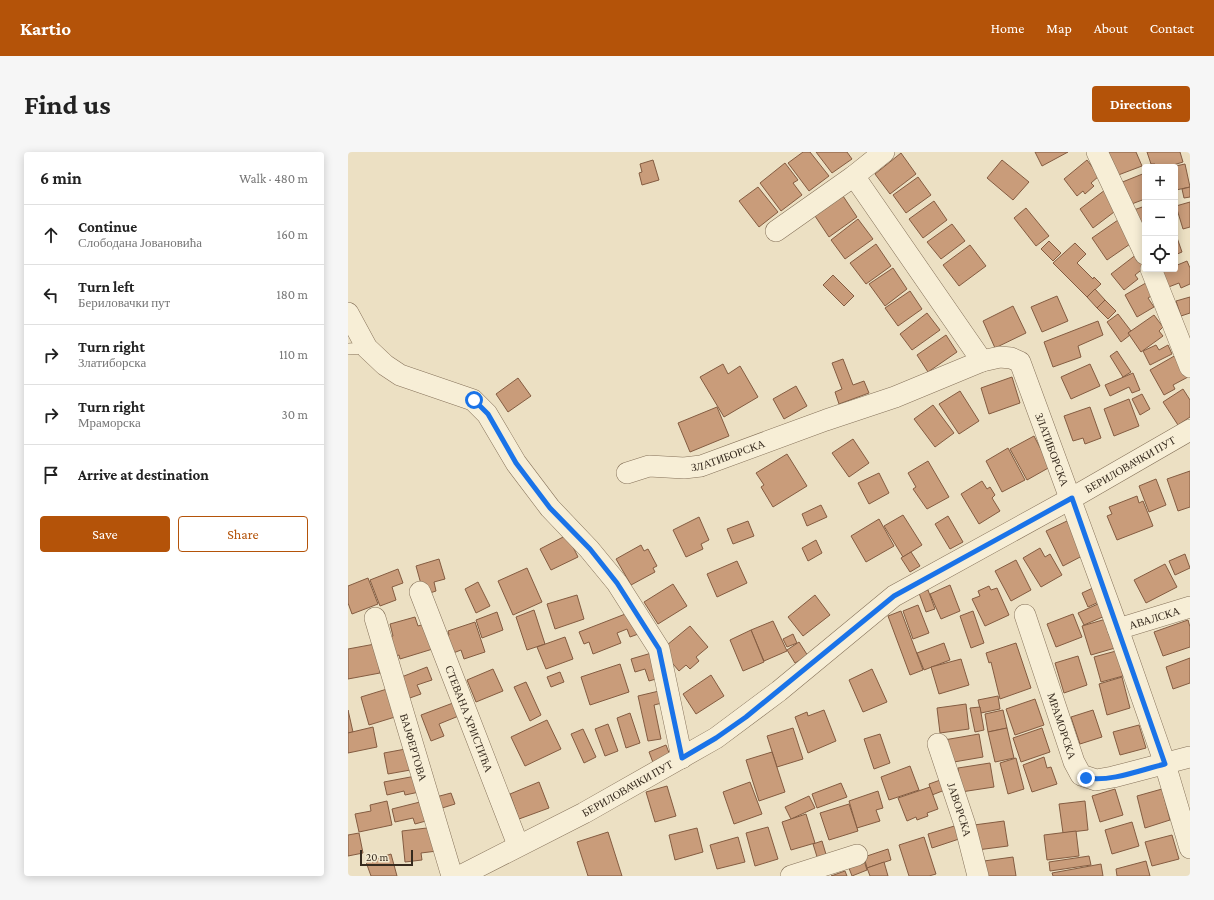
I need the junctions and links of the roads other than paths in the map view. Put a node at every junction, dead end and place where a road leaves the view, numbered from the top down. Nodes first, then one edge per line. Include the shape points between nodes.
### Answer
1 (884, 152) edge
2 (1097, 152) edge
3 (854, 176) junction
4 (776, 231) dead end
5 (1142, 248) edge
6 (1152, 272) edge
7 (348, 313) edge
8 (358, 349) edge
9 (982, 361) junction
10 (1190, 367) edge
11 (1190, 430) edge
12 (627, 473) dead end
13 (1072, 498) junction
14 (420, 592) dead end
15 (1190, 607) edge
16 (1025, 615) dead end
17 (375, 618) dead end
18 (1118, 629) junction
19 (938, 744) dead end
20 (1190, 757) edge
21 (682, 758) junction
22 (1165, 764) junction
23 (518, 845) junction
24 (1190, 848) edge
25 (857, 855) dead end
26 (813, 873) edge
27 (452, 876) edge
28 (460, 876) edge
29 (791, 876) edge
30 (978, 876) edge

1 - 3 street
2 - 5 street
3 - 4 street
3 - 9 street
6 - 10 street
7 - 8 street
8 - 21 street via 400,375 474,400 488,414 516,463 550,508 590,549 617,583 659,649
9 - 12 street, ЗЛАТИБОРСКА via 895,397 701,466 649,466
9 - 13 street, ЗЛАТИБОРСКА via 1000,357 1020,362
11 - 13 street, БЕРИЛОВАЧКИ ПУТ
13 - 18 street, ЗЛАТИБОРСКА
13 - 21 street, БЕРИЛОВАЧКИ ПУТ via 894,596 746,717
14 - 23 street, СТЕВАНА ХРИСТИЋА
15 - 18 street, АВАЛСКА
16 - 22 street, МРАМОРСКА via 1074,762 1081,775 1096,780
17 - 27 street, ВАЈФЕРТОВА
18 - 22 street, ЗЛАТИБОРСКА
19 - 30 street, ЈАВОРСКА via 965,825
20 - 22 street
21 - 23 street, БЕРИЛОВАЧКИ ПУТ via 584,813
22 - 24 street, ЗЛАТИБОРСКА
23 - 28 street, БЕРИЛОВАЧКИ ПУТ
25 - 26 street
26 - 29 street

